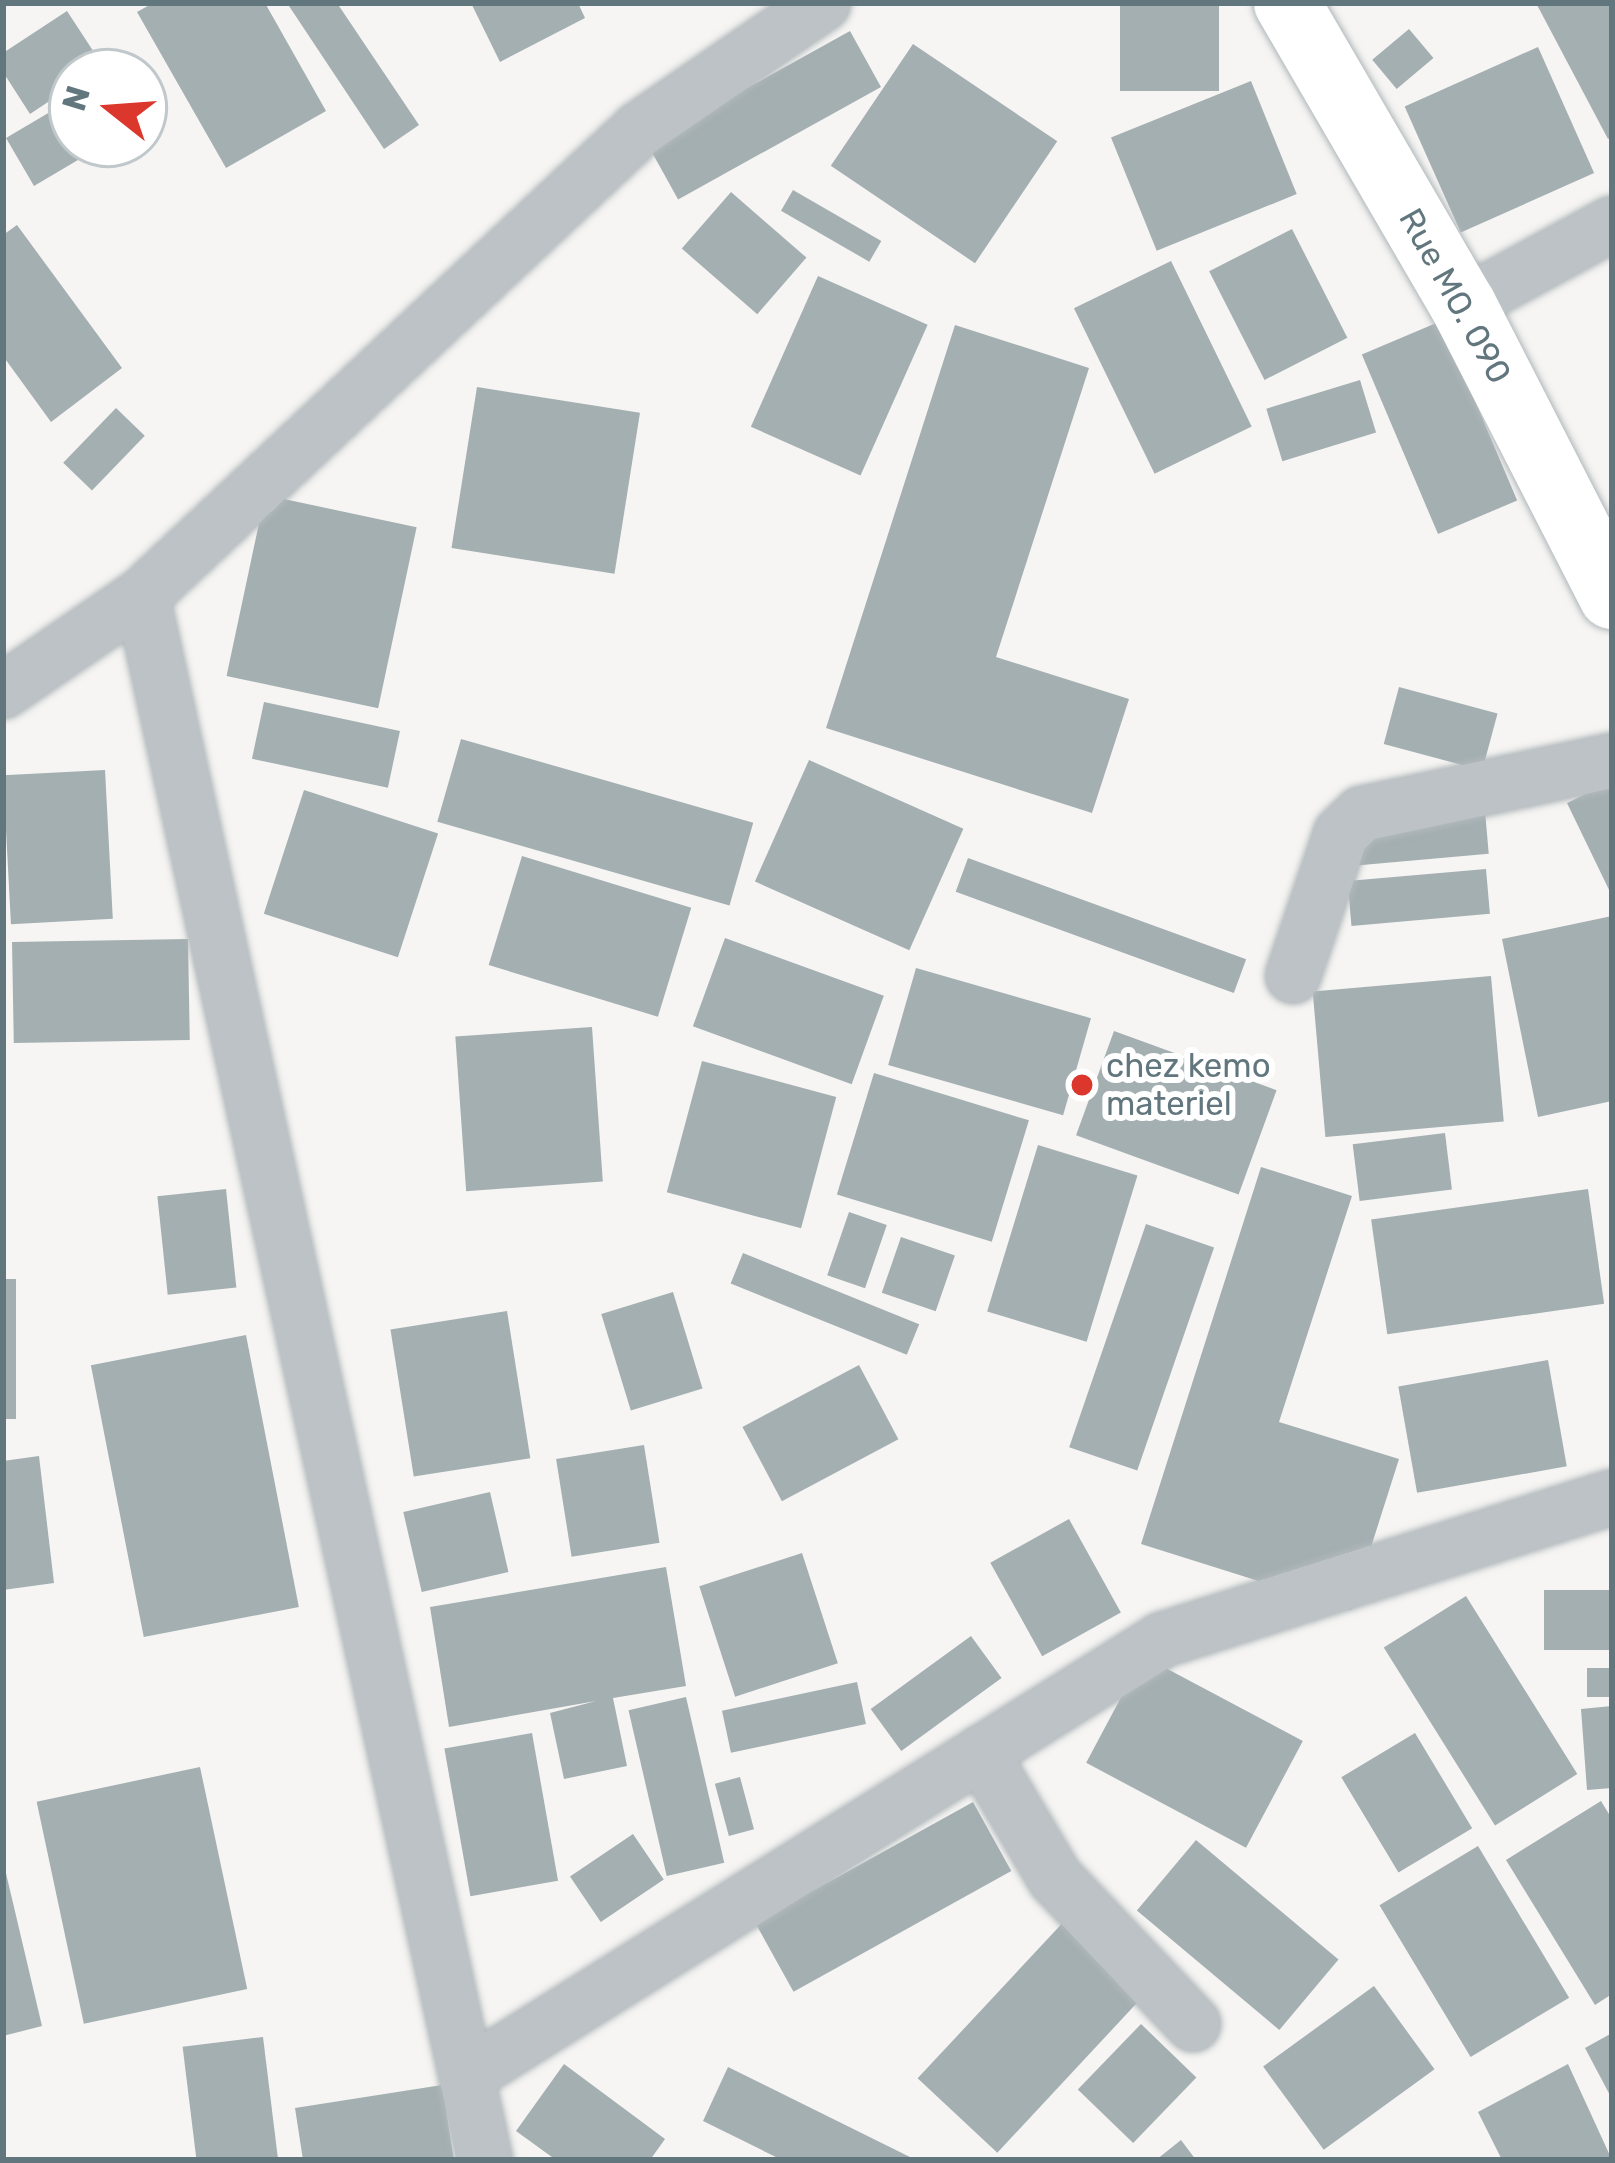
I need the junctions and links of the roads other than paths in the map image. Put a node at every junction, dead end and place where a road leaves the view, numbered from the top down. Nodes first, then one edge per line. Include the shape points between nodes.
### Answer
1 (823, 3) edge
2 (1287, 3) edge
3 (1612, 224) edge
4 (1463, 305) junction
5 (142, 596) junction
6 (1612, 596) edge
7 (3, 691) edge
8 (1612, 761) edge
9 (1293, 976) dead end
10 (1612, 1497) edge
11 (981, 1754) junction
12 (1193, 2024) dead end
13 (471, 2073) junction
14 (485, 2160) edge

1 - 5 street via 640,129
2 - 4 street, Rue MO. 090
3 - 4 street
4 - 6 street, Rue MO. 090
5 - 7 street
5 - 13 street
8 - 9 street via 1361,814 1341,834
10 - 11 street via 1162,1640
11 - 12 street via 1055,1878
11 - 13 street
13 - 14 street

